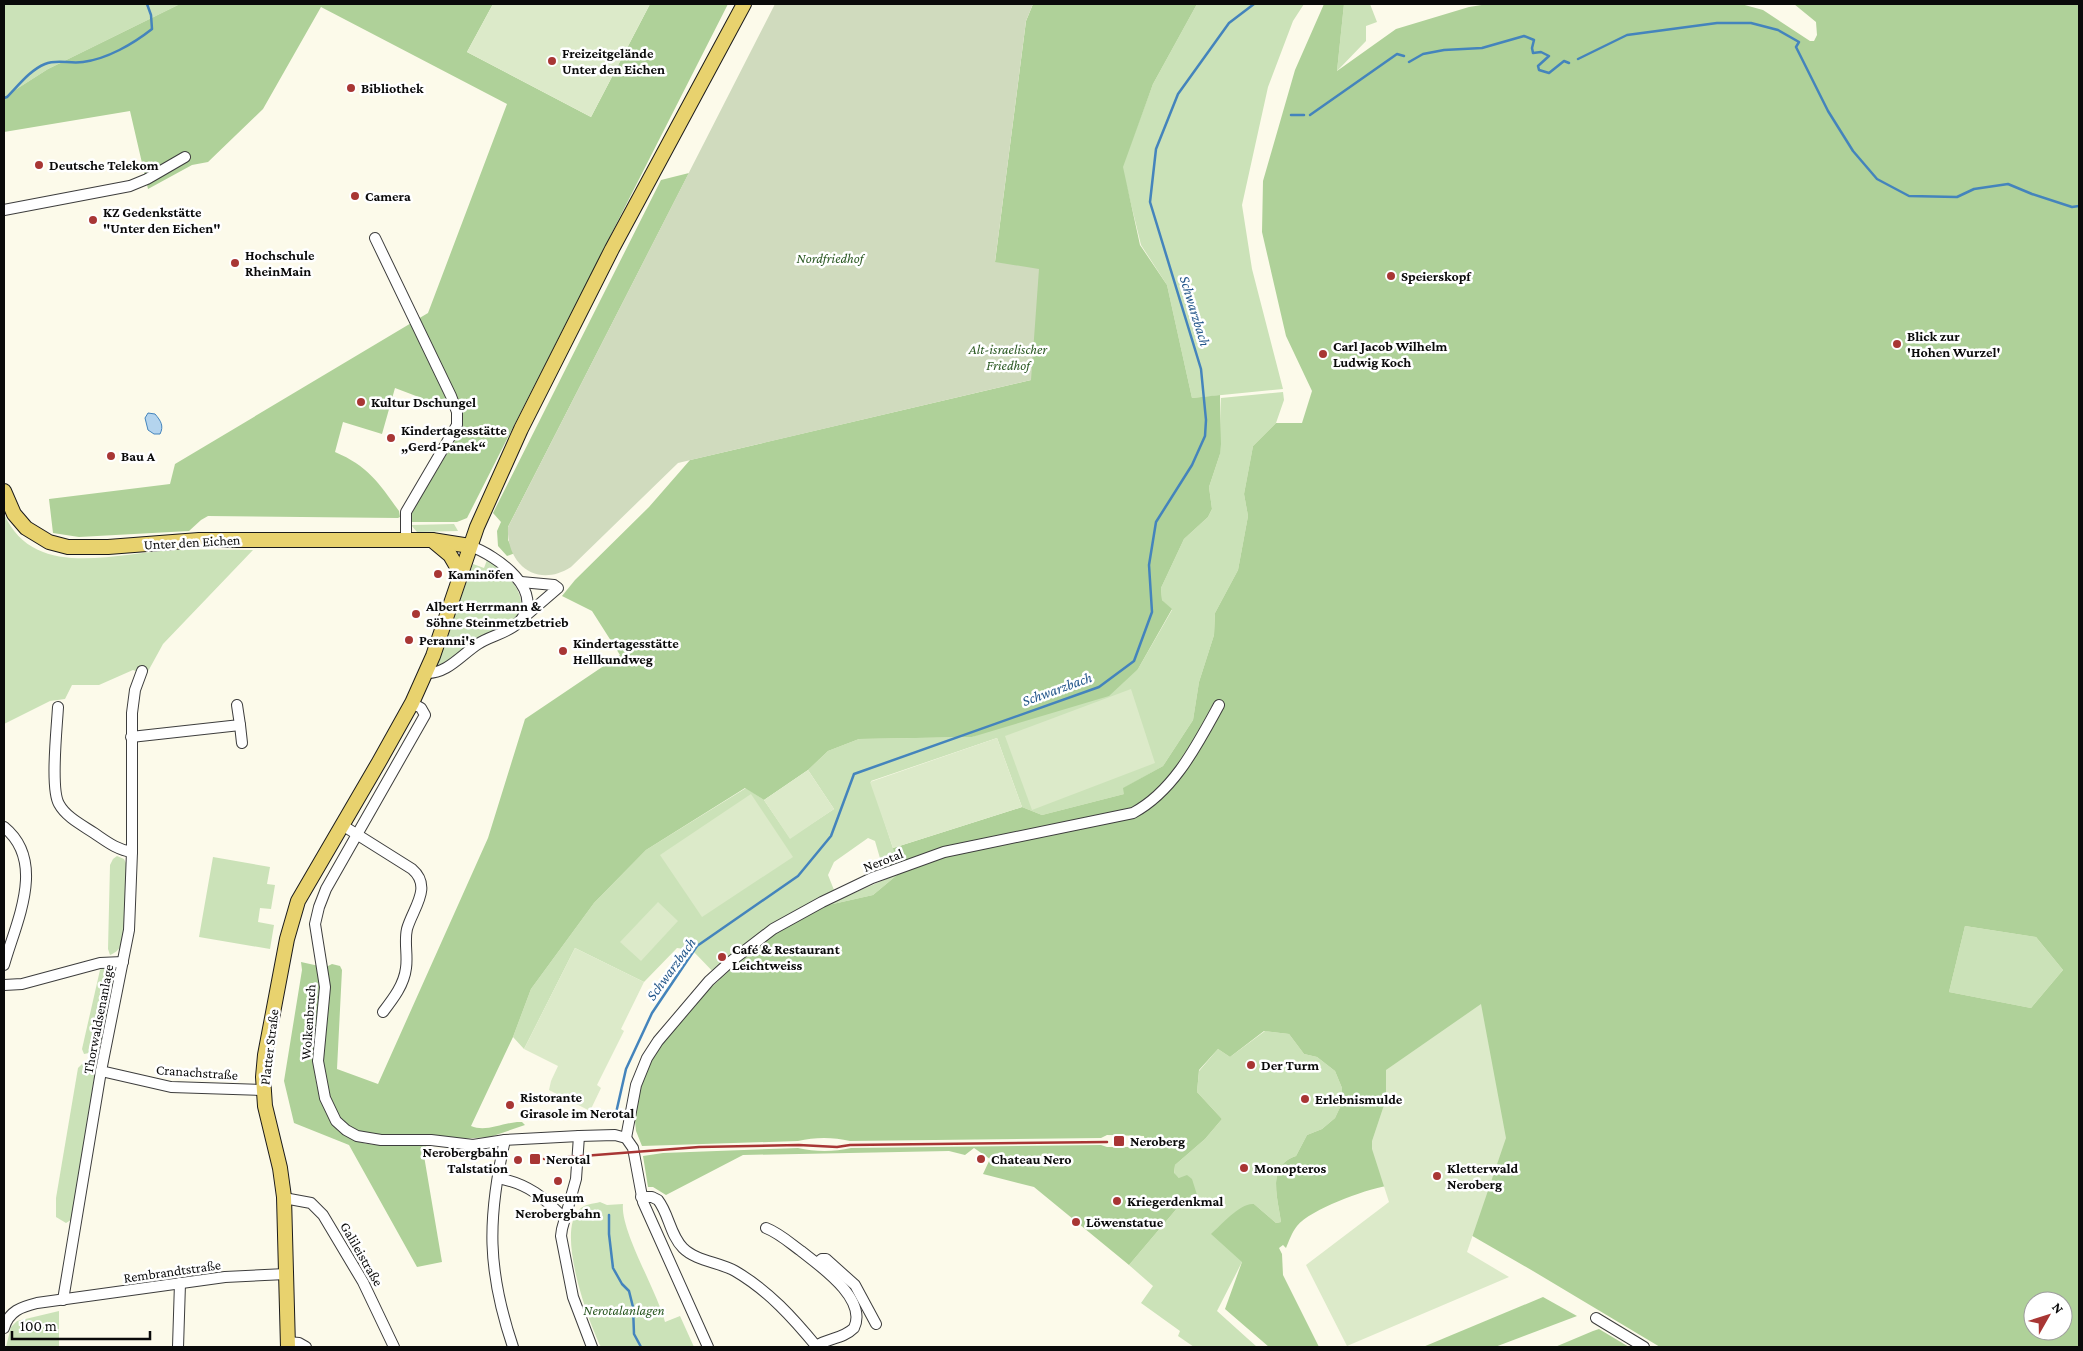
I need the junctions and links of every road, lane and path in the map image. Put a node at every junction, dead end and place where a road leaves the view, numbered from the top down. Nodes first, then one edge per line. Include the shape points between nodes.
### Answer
1 (744, 4) edge
2 (185, 157) dead end
3 (4, 210) edge
4 (375, 238) dead end
5 (4, 491) edge
6 (406, 540) junction
7 (432, 540) junction
8 (470, 546) junction
9 (461, 574) junction
10 (521, 582) junction
11 (520, 622) junction
12 (142, 671) dead end
13 (426, 673) junction
14 (412, 702) junction
15 (237, 705) dead end
16 (1218, 705) dead end
17 (58, 707) dead end
18 (240, 725) junction
19 (131, 737) junction
20 (242, 743) dead end
21 (342, 825) junction
22 (4, 827) edge
23 (358, 834) junction
24 (132, 852) junction
25 (123, 962) junction
26 (4, 965) edge
27 (4, 985) edge
28 (383, 1012) dead end
29 (101, 1071) junction
30 (263, 1090) junction
31 (579, 1136) junction
32 (626, 1138) junction
33 (505, 1140) junction
34 (498, 1178) junction
35 (641, 1197) junction
36 (284, 1198) junction
37 (565, 1218) junction
38 (766, 1228) dead end
39 (817, 1263) junction
40 (286, 1274) junction
41 (180, 1283) junction
42 (63, 1300) junction
43 (1596, 1318) dead end
44 (876, 1324) dead end
45 (4, 1328) edge
46 (288, 1344) edge
47 (178, 1347) edge
48 (306, 1347) edge
49 (394, 1347) edge
50 (513, 1347) edge
51 (592, 1347) edge
52 (708, 1347) edge
53 (817, 1347) edge
54 (1644, 1347) edge

1 - 8 main road, Platter Straße via 562,345
2 - 3 street via 130,186
4 - 6 street via 451,396 457,416 454,432 406,512
5 - 6 main road, Unter den Eichen via 14,514 26,528 49,542 68,546 199,540
6 - 7 main road, Unter den Eichen
7 - 8 main road, Unter den Eichen
7 - 9 main road via 450,555
8 - 9 main road, Platter Straße
8 - 10 street via 494,558
9 - 13 main road, Platter Straße
10 - 11 street via 526,602
10 - 11 street via 558,588
11 - 13 street via 477,644 443,670
12 - 19 street, Thorwaldsenanlage via 133,698
13 - 14 main road, Platter Straße
14 - 21 main road, Platter Straße
14 - 23 street via 424,714
15 - 18 street
16 - 32 street, Nerotal via 1191,754 1168,786 1138,810 1121,817 1021,834 944,852 872,878 773,929 709,981 655,1045 636,1085
17 - 24 street via 55,788 59,804 73,819 108,843
18 - 19 street
18 - 20 street
19 - 24 street, Thorwaldsenanlage
21 - 23 street
21 - 30 main road, Platter Straße via 306,886 292,918 266,1055
22 - 26 street via 19,844 27,871 24,897
23 - 28 street via 412,869 421,884 421,896 407,930 405,975
23 - 33 street, Wolkenbruch via 326,889 316,916 325,987 318,1061 326,1098 336,1121 357,1136 381,1140 431,1140 473,1145
24 - 25 street, Thorwaldsenanlage via 130,918
25 - 27 street via 100,963 22,984
25 - 29 street, Thorwaldsenanlage
29 - 30 street, Cranachstraße via 160,1085
29 - 42 street, Thorwaldsenanlage
30 - 36 main road, Platter Straße
31 - 32 street via 616,1135
31 - 33 street, Wolkenbruch
31 - 37 street via 576,1179
32 - 35 street via 633,1148
33 - 34 street
34 - 37 street via 533,1190
34 - 50 street via 493,1204 491,1252 498,1299
35 - 52 street
35 - 53 street via 652,1197 659,1202 684,1249 694,1256 727,1267 763,1290
36 - 40 main road, Platter Straße
36 - 49 street, Galileistraße via 311,1203 323,1215 363,1282
37 - 51 street via 561,1236 565,1259 577,1312
38 - 39 street
39 - 44 street via 826,1258 850,1278
39 - 53 street via 848,1294 855,1308 857,1323 847,1334
40 - 41 street, Rembrandtstraße
40 - 46 main road, Platter Straße
41 - 42 street, Rembrandtstraße
41 - 47 street
42 - 45 street via 22,1307 9,1317
43 - 54 street
46 - 48 street, Platter Straße via 299,1343

